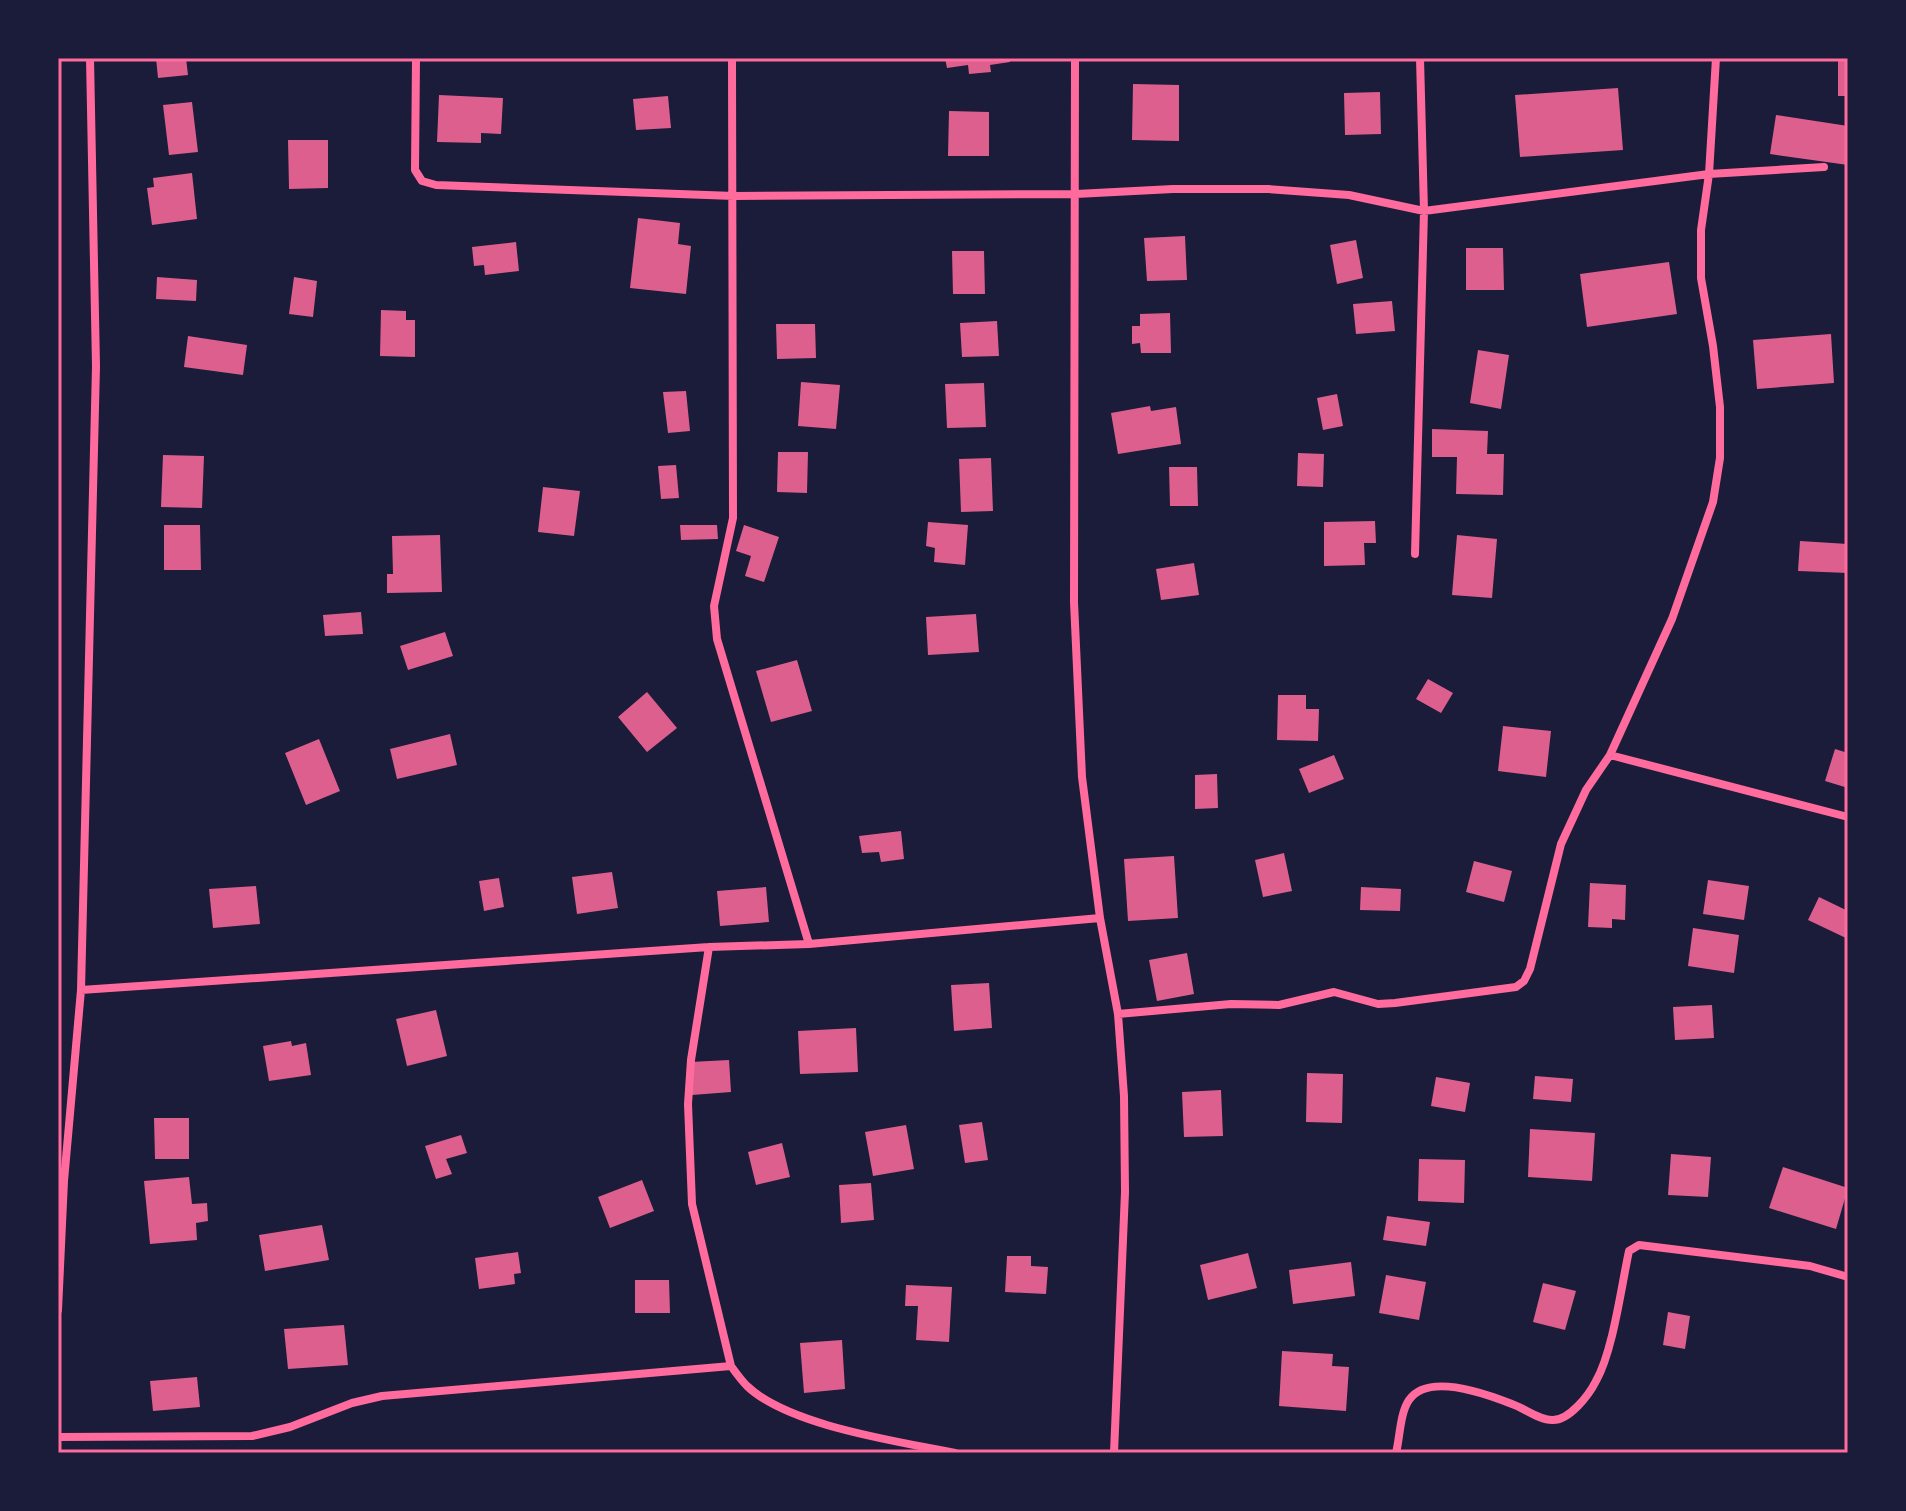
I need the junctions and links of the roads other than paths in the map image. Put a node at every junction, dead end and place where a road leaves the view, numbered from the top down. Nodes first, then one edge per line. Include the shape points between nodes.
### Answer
1 (90, 58) edge
2 (416, 58) edge
3 (732, 58) edge
4 (1075, 58) edge
5 (1420, 58) edge
6 (1716, 58) edge
7 (1824, 167) dead end
8 (1709, 174) junction
9 (1076, 194) junction
10 (734, 196) junction
11 (1424, 211) junction
12 (1415, 554) dead end
13 (1610, 755) junction
14 (1848, 817) edge
15 (1100, 918) junction
16 (809, 944) junction
17 (709, 947) junction
18 (81, 990) junction
19 (1118, 1014) junction
20 (1848, 1277) edge
21 (58, 1310) edge
22 (731, 1366) junction
23 (58, 1437) edge
24 (955, 1453) edge
25 (1114, 1453) edge
26 (1396, 1453) edge

1 - 18 street via 96,366
2 - 10 street via 415,170 422,181
3 - 10 street
4 - 9 street
5 - 11 street
6 - 8 street
7 - 8 street
8 - 11 street
8 - 13 street via 1701,266 1720,407 1713,502 1672,619
9 - 10 street
9 - 11 street via 1268,189 1349,195
9 - 15 street via 1074,602 1082,777
10 - 16 street via 733,518 714,606 717,639
11 - 12 street
13 - 14 street
13 - 19 street via 1586,790 1561,844 1530,969 1516,987 1395,1003 1378,1004 1334,992 1279,1005
15 - 16 street
15 - 19 street
16 - 17 street
17 - 18 street
17 - 22 street via 689,1089 692,1204
18 - 21 street
19 - 25 street via 1125,1192
20 - 26 street via 1810,1266 1633,1247 1598,1379 1578,1404 1563,1417 1548,1420 1483,1394 1426,1388 1406,1406
22 - 23 street via 382,1396 252,1436
22 - 24 street via 747,1386 773,1403 816,1421

